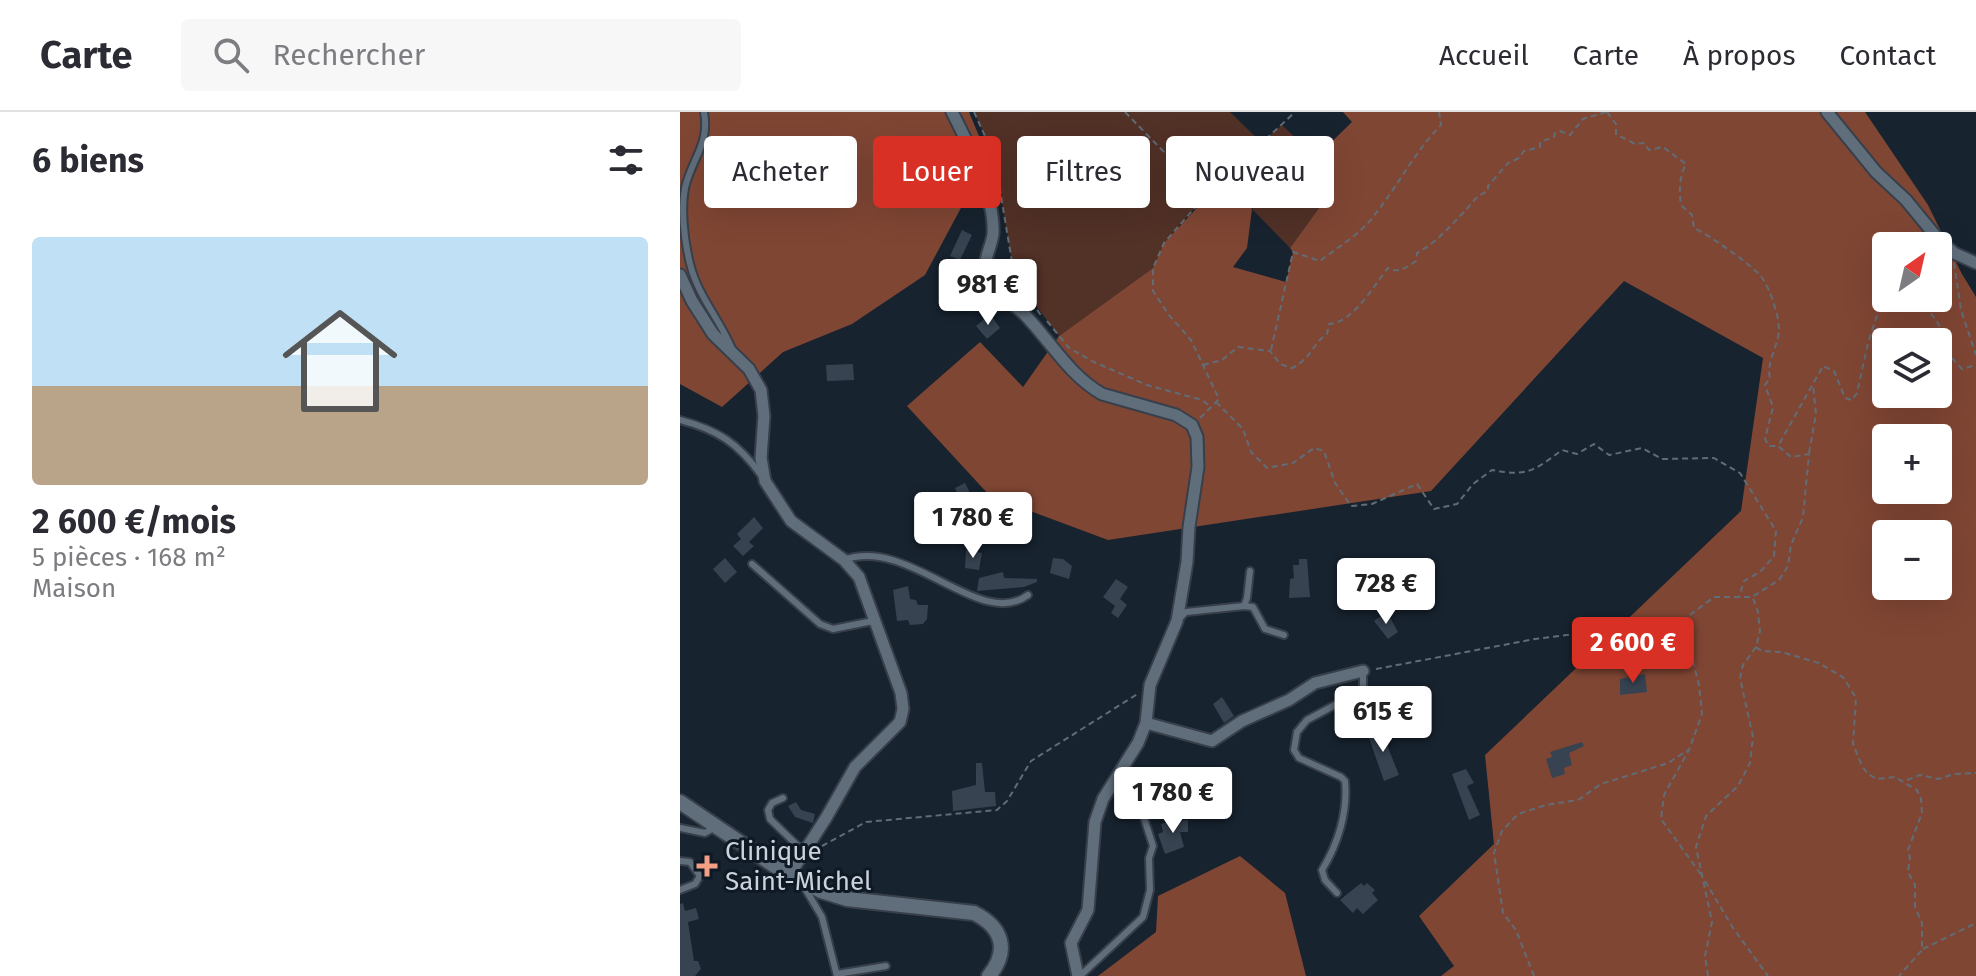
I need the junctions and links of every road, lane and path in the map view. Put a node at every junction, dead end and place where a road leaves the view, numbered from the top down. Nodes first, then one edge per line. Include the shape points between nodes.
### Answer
1 (704, 112) edge
2 (952, 112) edge
3 (974, 112) edge
4 (1125, 112) edge
5 (1295, 112) edge
6 (1439, 112) edge
7 (1606, 112) edge
8 (1827, 112) edge
9 (1269, 136) edge
10 (1166, 154) edge
11 (1195, 208) edge
12 (1954, 253) junction
13 (1976, 263) edge
14 (680, 275) edge
15 (1878, 312) edge
16 (1928, 312) edge
17 (1270, 351) junction
18 (734, 352) junction
19 (1976, 355) edge
20 (1203, 365) junction
21 (1976, 365) edge
22 (1813, 383) junction
23 (1216, 402) junction
24 (1211, 407) junction
25 (680, 420) edge
26 (1192, 425) junction
27 (1778, 446) junction
28 (1809, 454) junction
29 (765, 481) junction
30 (844, 560) junction
31 (752, 564) dead end
32 (1250, 571) dead end
33 (1028, 595) dead end
34 (1739, 597) junction
35 (1752, 597) junction
36 (1244, 606) junction
37 (873, 621) junction
38 (1177, 621) junction
39 (1682, 621) junction
40 (1284, 635) dead end
41 (1756, 647) junction
42 (1363, 671) junction
43 (1150, 685) junction
44 (1146, 723) junction
45 (1689, 750) junction
46 (1976, 773) edge
47 (1906, 781) junction
48 (783, 798) dead end
49 (680, 802) edge
50 (1144, 818) dead end
51 (717, 826) junction
52 (680, 828) edge
53 (818, 848) dead end
54 (804, 852) junction
55 (680, 861) edge
56 (794, 876) junction
57 (1703, 877) junction
58 (680, 890) edge
59 (1337, 893) dead end
60 (1976, 923) edge
61 (1922, 950) junction
62 (886, 966) dead end
63 (837, 975) edge
64 (989, 976) edge
65 (1079, 976) edge
66 (1534, 976) edge
67 (1708, 976) edge
68 (1768, 976) edge
69 (1899, 976) edge

1 - 18 lane via 705,142 685,190 687,254 697,285
2 - 26 street via 991,209 993,235 985,264 993,288 1093,389
3 - 24 path via 997,172 1012,262 1041,315 1069,348 1094,362
4 - 10 path
5 - 9 path
6 - 17 path via 1441,125 1358,233 1320,261 1293,252
7 - 17 path via 1583,119 1570,135 1555,133 1508,163 1488,191 1417,253 1416,261 1403,270 1388,268 1361,306 1338,324 1329,324 1306,361 1292,368 1280,364
7 - 27 path via 1616,124 1616,134 1644,143 1649,150 1663,147 1686,164 1679,194 1694,228 1763,279 1779,336 1765,385 1773,407 1765,439 1769,446
8 - 12 street
11 - 20 path via 1164,243 1153,268 1153,291 1191,340
12 - 13 street
12 - 19 path via 1961,310
14 - 18 street via 713,334
15 - 22 path via 1852,400 1845,398 1834,371 1823,366
16 - 21 path via 1949,342 1952,358 1962,369
17 - 20 path via 1238,347 1222,360
18 - 29 street via 761,390
20 - 23 path
22 - 27 path
22 - 28 path via 1816,414
23 - 24 path
23 - 34 path via 1243,429 1251,452 1267,468 1293,463 1314,448 1324,451 1335,483 1351,506 1372,504 1417,484 1434,509 1457,504 1492,470 1536,471 1562,450 1577,454 1594,444 1609,455 1642,448 1662,459 1714,458 1740,473 1776,531 1774,556 1744,581
24 - 26 path
25 - 29 lane via 728,439
26 - 38 street via 1198,467
27 - 28 path via 1791,457
28 - 35 path via 1803,517 1788,566 1779,580
29 - 30 street via 791,521
30 - 33 lane via 869,554 913,567 992,603 1012,603
30 - 37 street via 859,577
31 - 37 lane via 820,624 833,629
32 - 36 lane
34 - 35 path
34 - 39 path via 1714,597
35 - 41 path via 1760,631
36 - 38 lane via 1186,612
36 - 40 lane via 1253,607 1265,629
37 - 54 street via 901,693 900,722 855,767
38 - 43 street
39 - 42 path via 1535,639
39 - 45 path via 1702,714
41 - 47 path via 1819,663 1844,678 1856,698 1853,744 1862,766 1877,779
41 - 57 path via 1740,678 1753,737 1750,763 1738,786 1706,816 1700,830 1696,847
42 - 44 street via 1315,683 1212,741
42 - 59 lane via 1363,690 1307,720 1297,732 1294,750 1299,758 1345,781 1342,823 1322,870
43 - 44 street
43 - 53 path via 1031,761 997,810 866,822
44 - 65 street via 1095,822 1088,910 1071,943
45 - 57 path via 1664,795 1661,819
45 - 66 path via 1668,763 1601,784 1578,800 1518,814 1502,831 1494,853 1503,913 1516,930
46 - 47 path via 1938,779 1920,775
47 - 61 path via 1921,799 1908,872 1922,923
48 - 54 lane via 772,803 770,819
49 - 51 street
50 - 65 lane via 1153,846 1143,917
51 - 52 lane via 705,833
51 - 56 street
54 - 56 street
55 - 58 lane via 690,862 700,876
56 - 63 lane via 822,917
56 - 64 street via 847,899 974,913 996,928 1000,941 1001,955
57 - 67 path via 1712,922 1705,956
57 - 68 path
60 - 61 path
61 - 69 path
62 - 63 lane

